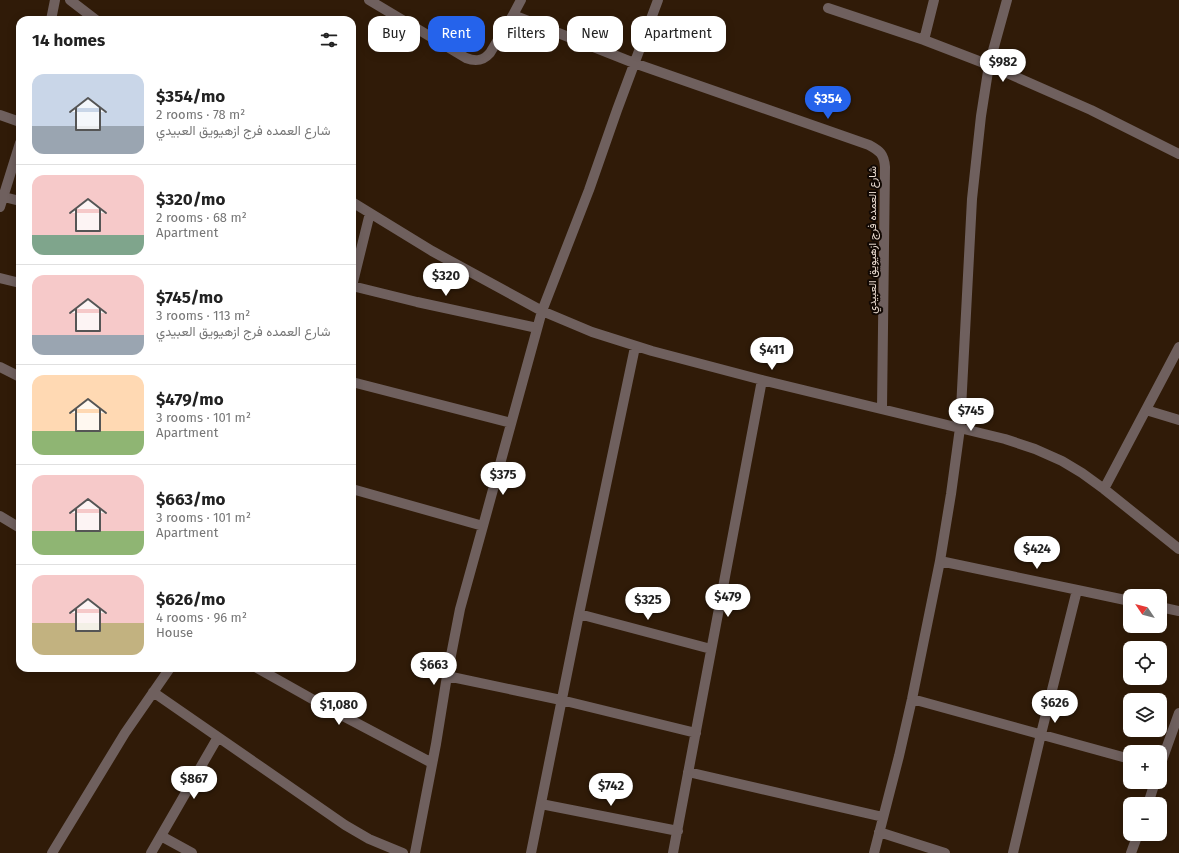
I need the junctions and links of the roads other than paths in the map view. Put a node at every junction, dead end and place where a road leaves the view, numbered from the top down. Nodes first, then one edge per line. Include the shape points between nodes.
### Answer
1 (55, 0) edge
2 (70, 0) edge
3 (369, 0) edge
4 (521, 0) edge
5 (658, 0) edge
6 (934, 0) edge
7 (1007, 0) edge
8 (828, 8) dead end
9 (513, 15) junction
10 (52, 16) edge
11 (91, 16) edge
12 (924, 40) junction
13 (634, 63) junction
14 (990, 65) junction
15 (0, 115) edge
16 (16, 121) edge
17 (1179, 154) edge
18 (16, 156) edge
19 (4, 197) junction
20 (16, 200) edge
21 (356, 204) edge
22 (0, 207) edge
23 (370, 213) junction
24 (356, 270) edge
25 (0, 278) edge
26 (16, 282) edge
27 (356, 287) edge
28 (542, 311) junction
29 (536, 328) junction
30 (636, 347) junction
31 (1179, 347) edge
32 (0, 367) edge
33 (16, 375) edge
34 (762, 380) junction
35 (356, 383) edge
36 (882, 409) junction
37 (1146, 410) junction
38 (1179, 420) edge
39 (511, 423) junction
40 (960, 428) junction
41 (1104, 489) junction
42 (356, 490) edge
43 (0, 516) edge
44 (16, 526) edge
45 (483, 526) junction
46 (1179, 549) edge
47 (940, 561) junction
48 (1077, 590) junction
49 (1123, 600) edge
50 (1167, 609) edge
51 (1179, 612) edge
52 (579, 614) junction
53 (711, 649) junction
54 (167, 672) edge
55 (264, 672) edge
56 (447, 676) junction
57 (153, 692) junction
58 (912, 699) junction
59 (561, 700) junction
60 (1179, 713) edge
61 (696, 733) junction
62 (1041, 734) junction
63 (218, 737) junction
64 (1167, 746) edge
65 (1123, 757) edge
66 (432, 763) junction
67 (688, 772) junction
68 (541, 804) junction
69 (883, 817) junction
70 (678, 831) junction
71 (879, 832) junction
72 (161, 836) junction
73 (1136, 841) edge
74 (52, 853) edge
75 (151, 853) edge
76 (192, 853) edge
77 (403, 853) edge
78 (415, 853) edge
79 (531, 853) edge
80 (673, 853) edge
81 (874, 853) edge
82 (944, 853) edge
83 (1013, 853) edge
84 (1132, 853) edge

1 - 10 street
2 - 11 street
3 - 9 street via 472,61 486,58
4 - 9 street
5 - 13 street
6 - 12 street
7 - 14 street
8 - 12 street
9 - 13 street, شارع العمده فرج ازهيويق العبيدي
12 - 14 street
13 - 28 street
13 - 36 street, شارع العمده فرج ازهيويق العبيدي via 869,145 880,153 885,167
14 - 17 street via 1091,110
14 - 40 street via 981,116 972,199
15 - 16 street
18 - 19 street
19 - 20 street
19 - 22 street
21 - 23 street
23 - 24 street
23 - 28 street via 432,251
25 - 26 street
27 - 29 street
28 - 29 street
28 - 30 street
29 - 39 street
30 - 34 street
30 - 52 street
31 - 37 street
32 - 33 street
34 - 36 street
34 - 53 street
35 - 39 street
36 - 40 street
37 - 38 street
37 - 41 street
39 - 45 street
40 - 41 street via 1035,449 1082,472
40 - 47 street
41 - 46 street
42 - 45 street
43 - 44 street
45 - 56 street via 460,609
47 - 48 street
47 - 58 street
48 - 49 street
48 - 62 street
50 - 51 street
52 - 53 street
52 - 59 street
53 - 61 street
54 - 57 street
55 - 66 street
56 - 59 street
56 - 66 street
57 - 63 street
57 - 74 street
58 - 62 street
58 - 69 street
59 - 61 street
59 - 68 street
60 - 64 street
61 - 67 street
62 - 65 street
62 - 83 street
63 - 72 street
63 - 77 street via 346,825
66 - 78 street
67 - 69 street
67 - 70 street
68 - 70 street
68 - 79 street
69 - 71 street
70 - 80 street
71 - 81 street
71 - 82 street
72 - 75 street
72 - 76 street
73 - 84 street

